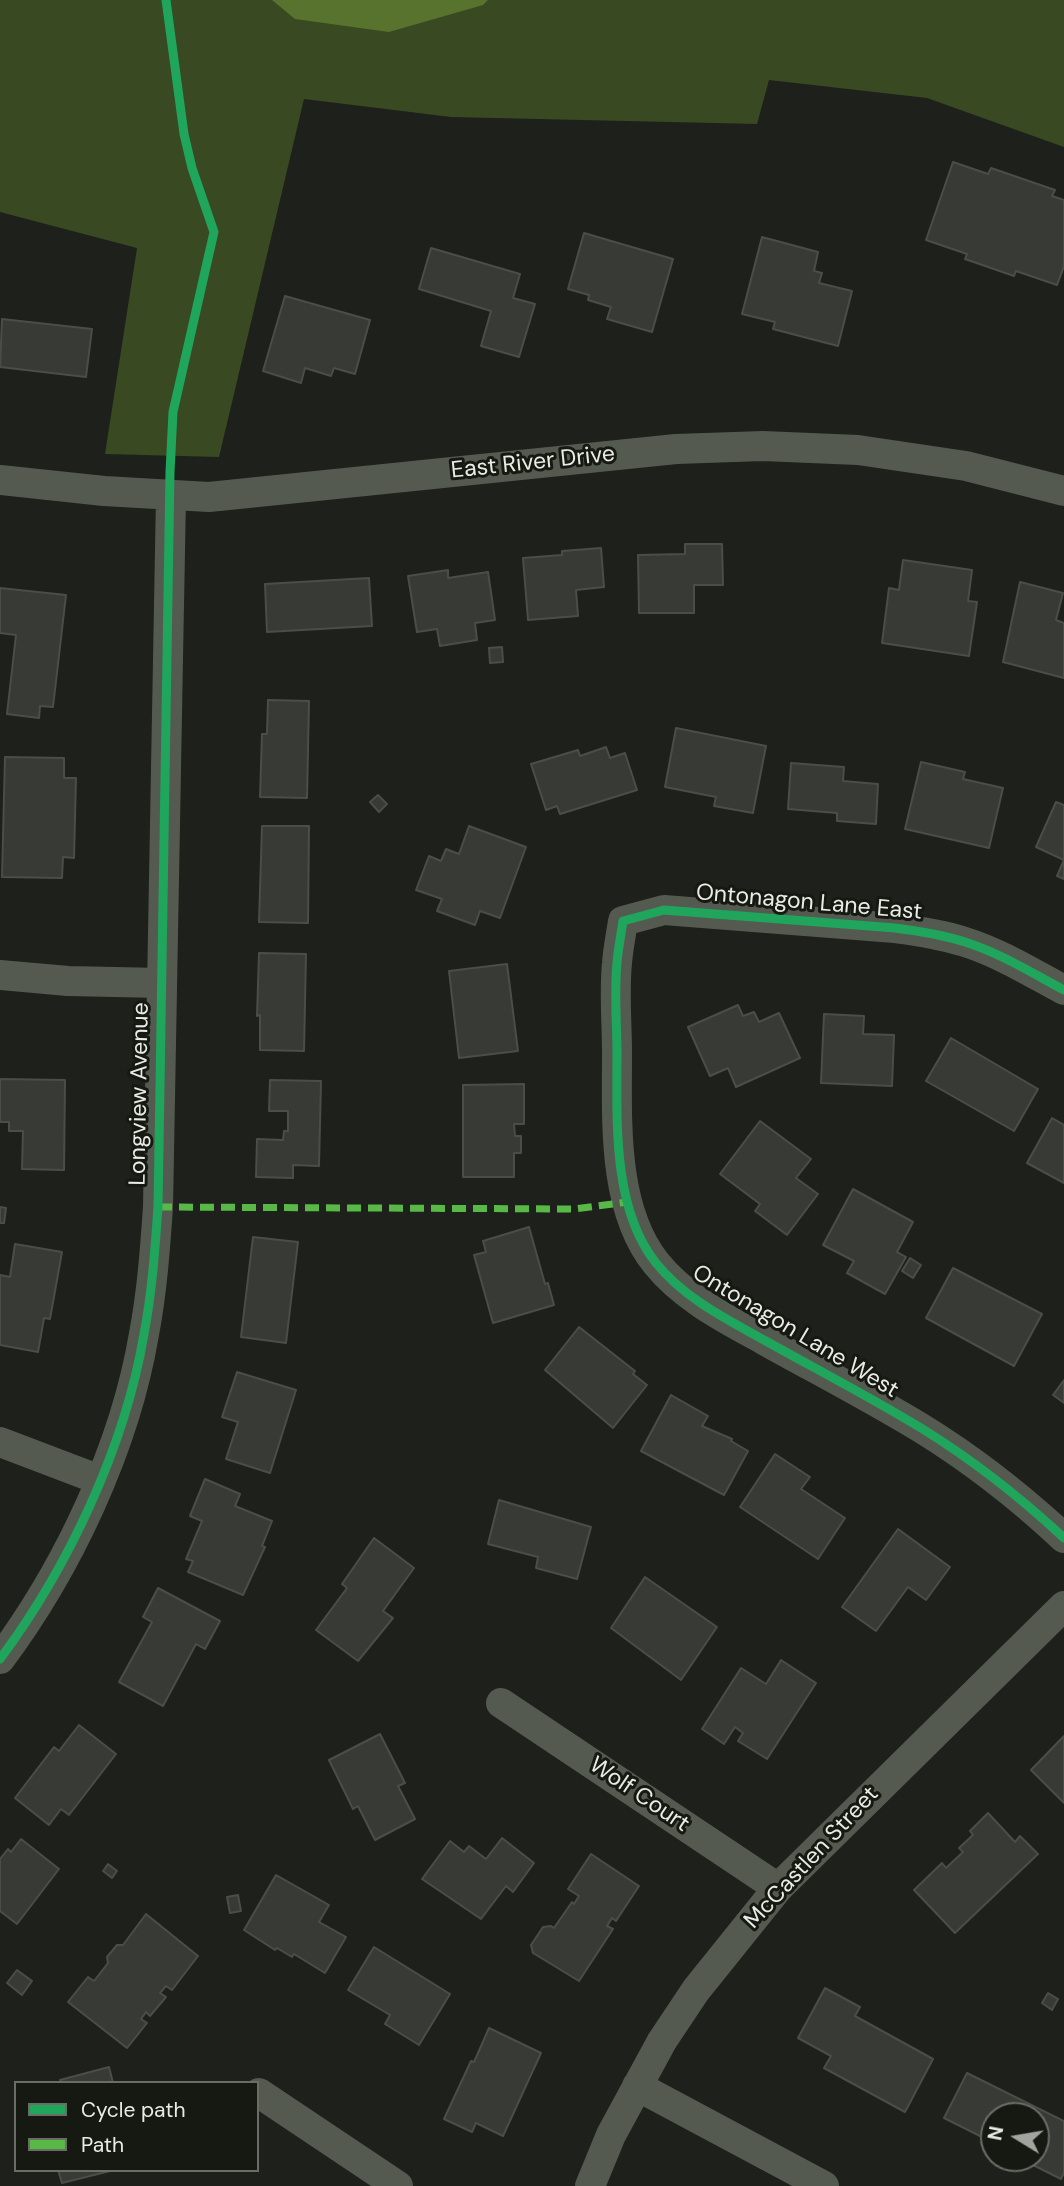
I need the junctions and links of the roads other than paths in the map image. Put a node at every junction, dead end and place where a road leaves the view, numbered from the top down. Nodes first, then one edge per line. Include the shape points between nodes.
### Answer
1 (0, 480) edge
2 (1064, 491) edge
3 (171, 495) junction
4 (623, 921) joint
5 (0, 975) edge
6 (161, 983) junction
7 (1064, 990) edge
8 (0, 1442) edge
9 (100, 1480) junction
10 (1064, 1538) edge
11 (1064, 1606) edge
12 (0, 1659) edge
13 (501, 1703) dead end
14 (778, 1888) junction
15 (637, 2086) junction
16 (259, 2093) edge
17 (398, 2186) edge
18 (590, 2186) edge
19 (824, 2186) edge

1 - 3 street, East River Drive
2 - 3 street, East River Drive via 966,466 858,450 763,446 676,449 209,497
3 - 6 street, Longview Avenue
4 - 7 street, Ontonagon Lane East via 664,910 698,911 926,932 995,953
4 - 10 street, Ontonagon Lane West via 616,964 619,1149 638,1234 656,1262 674,1283 722,1317 922,1428 979,1467
5 - 6 street
6 - 9 street, Longview Avenue via 154,1267 144,1337 126,1409
8 - 9 street
9 - 12 street, Longview Avenue via 51,1583
11 - 14 street, McCastlen Street
13 - 14 street, Wolf Court
14 - 15 street, McCastlen Street via 696,1990
15 - 18 street, McCastlen Street
15 - 19 street
16 - 17 street

